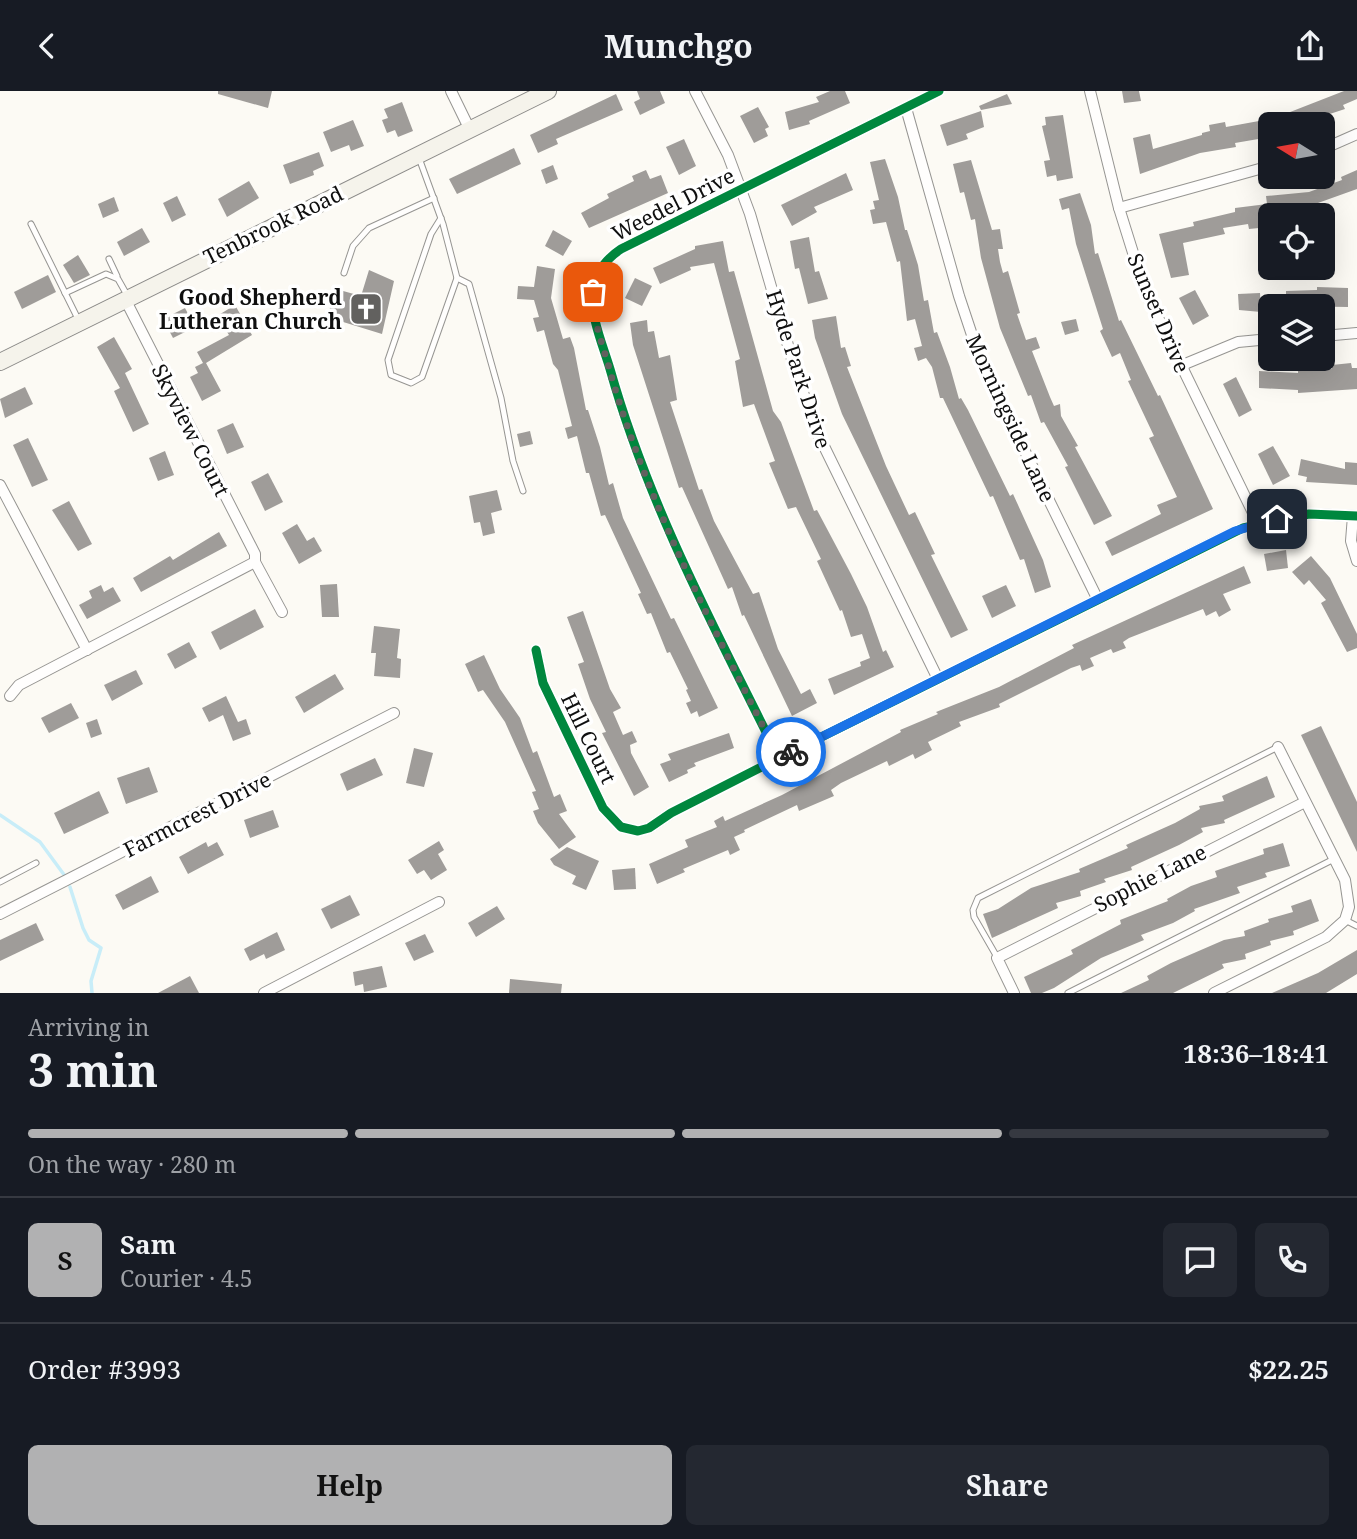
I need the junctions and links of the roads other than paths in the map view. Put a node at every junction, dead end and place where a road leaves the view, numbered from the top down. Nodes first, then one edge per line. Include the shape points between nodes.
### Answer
1 (451, 91) edge
2 (548, 91) edge
3 (695, 91) edge
4 (939, 91) edge
5 (1090, 91) edge
6 (906, 108) junction
7 (470, 130) junction
8 (1357, 134) edge
9 (1335, 144) edge
10 (418, 156) junction
11 (1258, 169) edge
12 (741, 189) junction
13 (434, 198) junction
14 (1119, 208) junction
15 (440, 218) junction
16 (31, 224) dead end
17 (109, 259) dead end
18 (344, 273) dead end
19 (457, 278) junction
20 (118, 279) junction
21 (65, 293) junction
22 (126, 298) junction
23 (79, 322) junction
24 (1357, 333) edge
25 (1335, 335) edge
26 (1258, 340) edge
27 (0, 362) edge
28 (1180, 366) junction
29 (0, 485) edge
30 (523, 491) dead end
31 (1355, 516) edge
32 (1258, 523) junction
33 (1357, 561) edge
34 (255, 562) junction
35 (1098, 600) junction
36 (282, 612) dead end
37 (87, 650) junction
38 (536, 650) dead end
39 (939, 679) junction
40 (10, 695) dead end
41 (394, 713) dead end
42 (1278, 747) joint
43 (779, 758) junction
44 (1305, 802) junction
45 (1335, 859) junction
46 (36, 863) dead end
47 (0, 882) edge
48 (439, 902) dead end
49 (0, 914) edge
50 (1345, 920) junction
51 (1357, 926) edge
52 (997, 958) junction
53 (264, 993) edge
54 (1014, 993) edge
55 (1068, 993) edge
56 (1214, 993) edge

1 - 7 street
2 - 7 street, Tenbrook Road
3 - 12 street, Hyde Park Drive
4 - 6 street, Weedel Drive
5 - 14 street, Sunset Drive
6 - 12 street, Weedel Drive
6 - 35 street, Morningside Lane via 981,362
7 - 10 street, Tenbrook Road
8 - 9 street
10 - 13 lane
10 - 22 street, Tenbrook Road
11 - 14 street
12 - 39 street, Hyde Park Drive via 814,423
12 - 43 street, Weedel Drive via 615,252 598,274 592,302 619,401 661,517
13 - 15 lane
13 - 18 lane via 369,227 353,246
14 - 28 street, Sunset Drive via 1145,291
15 - 19 lane
15 - 19 lane via 388,360 391,375 411,383 422,377
16 - 21 lane
17 - 20 lane
19 - 30 lane via 469,284
20 - 21 lane via 101,274
20 - 22 lane
21 - 23 lane
22 - 23 street, Tenbrook Road
22 - 34 street, Skyview Court
23 - 27 street, Tenbrook Road
24 - 25 street
26 - 28 street via 1238,342
28 - 32 street, Sunset Drive
29 - 37 street
31 - 32 street via 1308,514
31 - 33 street via 1351,541
32 - 35 street
34 - 36 street, Skyview Court
34 - 37 street
35 - 39 street
37 - 40 street via 19,685
38 - 43 street, Hill Court via 543,683 603,808 613,822 629,830 649,828
39 - 43 street
41 - 49 street, Farmcrest Drive
42 - 44 street
42 - 52 lane via 978,898 974,917
44 - 45 street
44 - 52 street, Sophie Lane
45 - 50 street via 1349,891
45 - 55 lane
46 - 47 lane
48 - 53 street
50 - 51 lane
50 - 56 street via 1326,937
52 - 54 street

